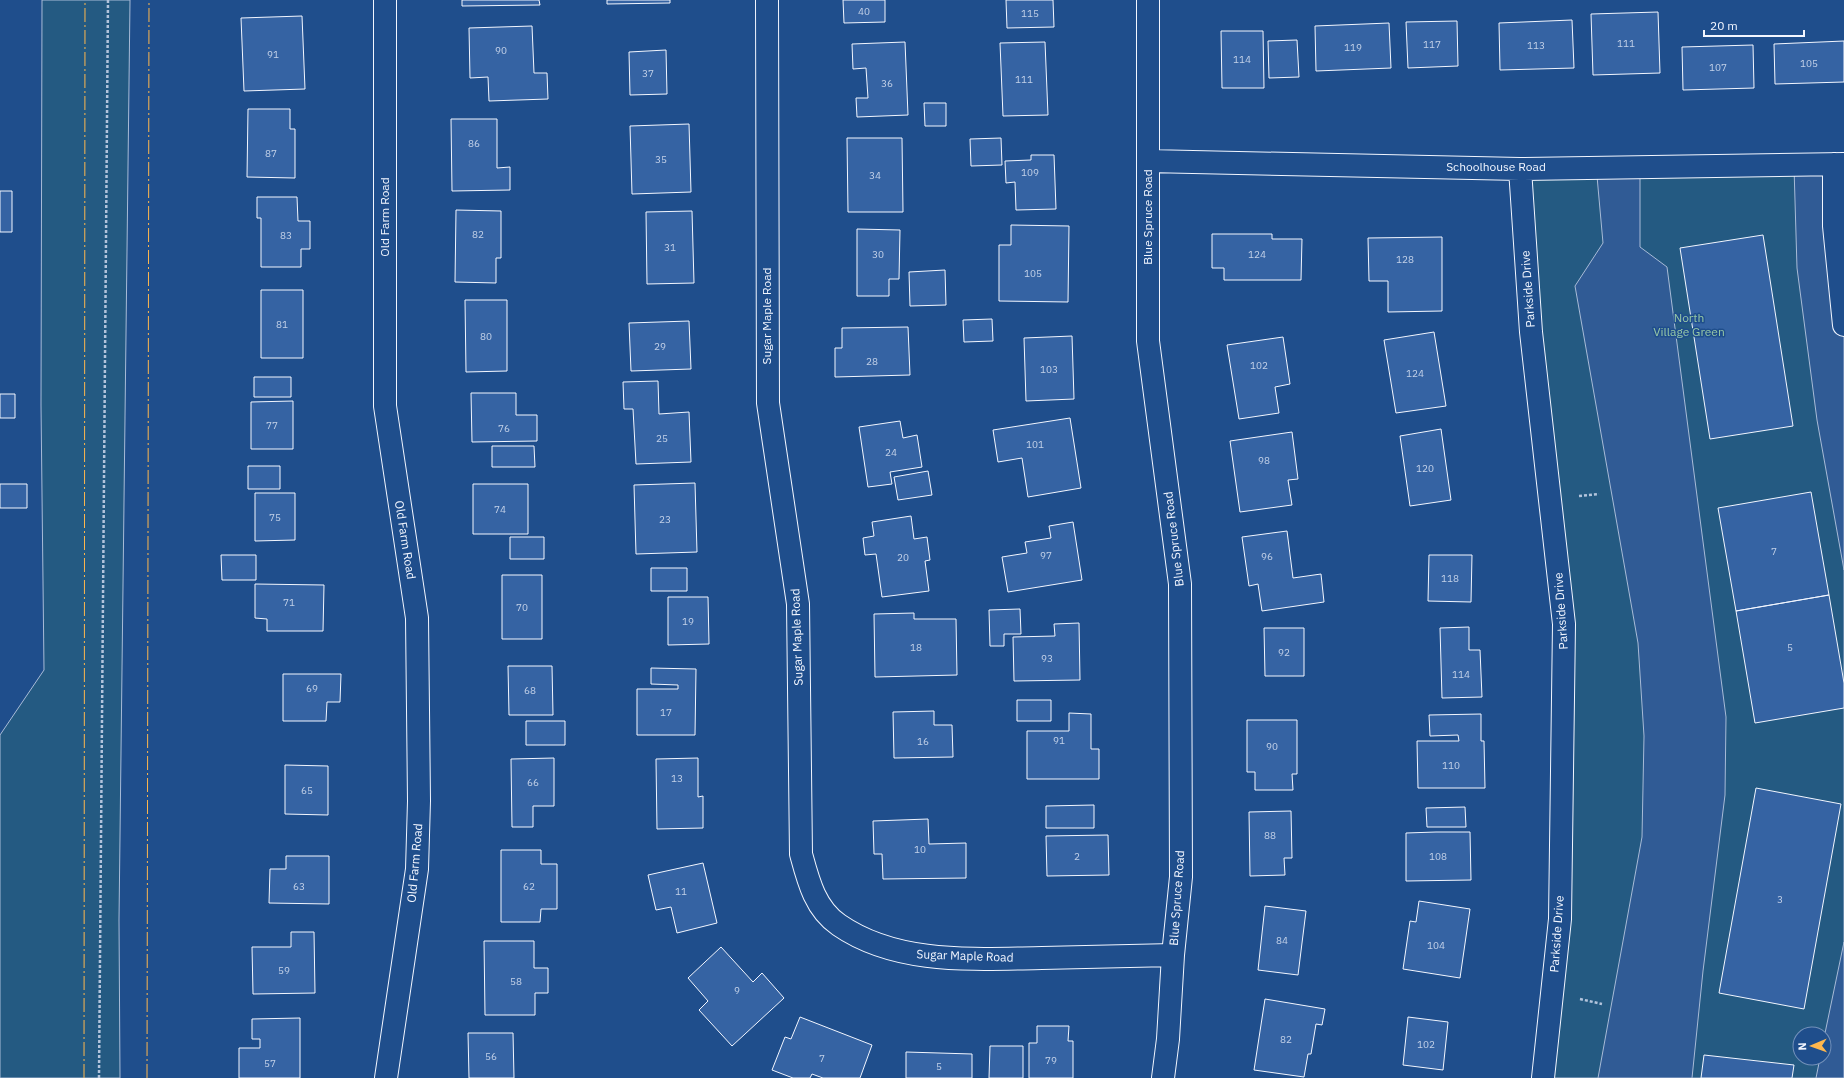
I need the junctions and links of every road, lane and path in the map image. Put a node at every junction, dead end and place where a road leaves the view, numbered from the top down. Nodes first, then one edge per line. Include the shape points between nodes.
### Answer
1 (108, 0) edge
2 (386, 0) edge
3 (767, 0) edge
4 (1148, 0) edge
5 (1148, 161) junction
6 (1839, 164) edge
7 (1520, 169) junction
8 (1844, 325) edge
9 (1173, 955) junction
10 (99, 1078) edge
11 (386, 1078) edge
12 (1162, 1078) edge
13 (1543, 1078) edge

1 - 10 path
2 - 11 street, Old Farm Road via 385,406 417,618 419,801 417,869
3 - 9 street, Sugar Maple Road via 768,403 798,604 800,854 809,884 822,908 838,925 883,948 912,954 976,959
4 - 5 street, Blue Spruce Road
5 - 7 street, Schoolhouse Road
5 - 9 street, Blue Spruce Road via 1148,341 1180,584 1181,876
6 - 7 street, Schoolhouse Road
6 - 8 street via 1834,226
7 - 13 street, Parkside Drive via 1531,332 1564,624 1560,919
9 - 12 street, Blue Spruce Road via 1168,1039

